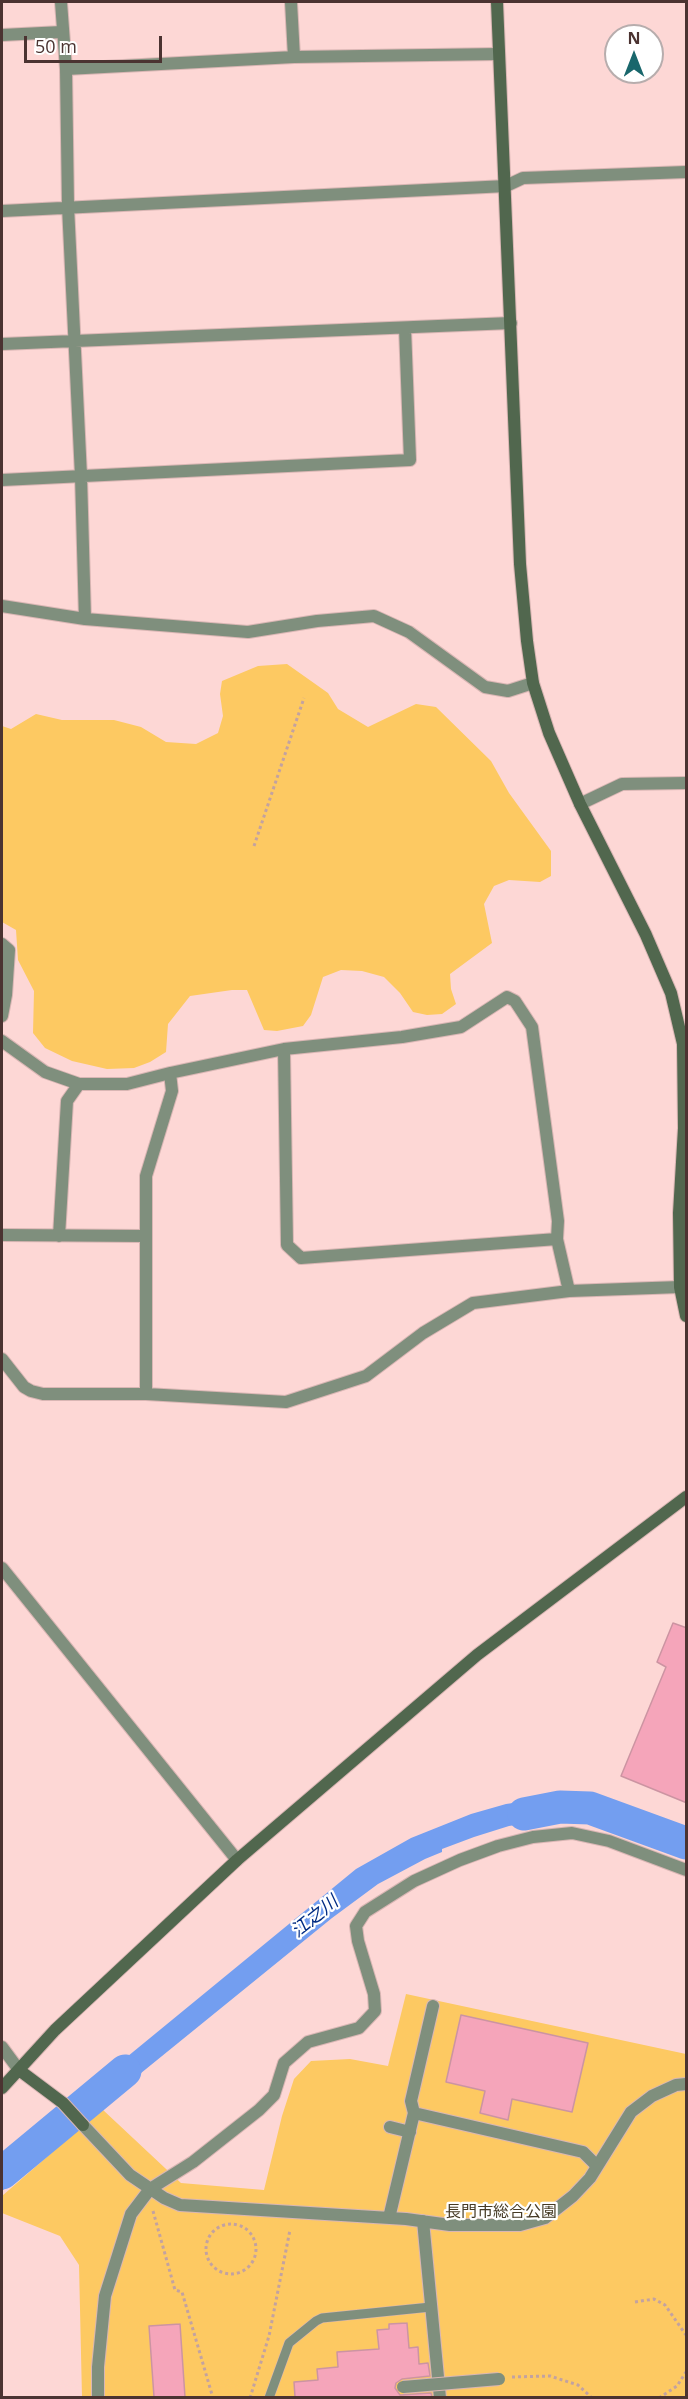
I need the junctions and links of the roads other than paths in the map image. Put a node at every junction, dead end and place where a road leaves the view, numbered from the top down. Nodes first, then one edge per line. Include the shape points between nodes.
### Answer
1 (60, 2) edge
2 (291, 2) edge
3 (497, 2) edge
4 (62, 32) junction
5 (2, 35) edge
6 (499, 54) junction
7 (294, 57) junction
8 (66, 69) junction
9 (687, 172) edge
10 (506, 186) junction
11 (68, 206) junction
12 (2, 211) edge
13 (511, 323) junction
14 (405, 328) junction
15 (73, 340) junction
16 (2, 344) edge
17 (81, 476) junction
18 (2, 480) edge
19 (2, 606) edge
20 (85, 619) junction
21 (533, 683) junction
22 (687, 783) edge
23 (580, 804) junction
24 (2, 944) edge
25 (2, 1016) edge
26 (2, 1041) edge
27 (284, 1049) junction
28 (170, 1073) junction
29 (80, 1084) junction
30 (2, 1235) edge
31 (59, 1236) junction
32 (145, 1236) junction
33 (557, 1239) junction
34 (680, 1287) junction
35 (569, 1291) junction
36 (687, 1316) edge
37 (2, 1359) edge
38 (146, 1394) junction
39 (687, 1497) edge
40 (2, 1568) edge
41 (237, 1860) junction
42 (687, 1870) edge
43 (433, 2006) dead end
44 (2, 2047) edge
45 (19, 2070) junction
46 (687, 2084) edge
47 (2, 2088) edge
48 (414, 2113) junction
49 (390, 2127) dead end
50 (410, 2132) junction
51 (597, 2166) junction
52 (150, 2189) junction
53 (389, 2218) junction
54 (423, 2221) junction
55 (431, 2307) junction
56 (499, 2379) road end
57 (403, 2387) dead end
58 (98, 2397) edge
59 (268, 2397) edge
60 (440, 2397) edge

1 - 4 street
2 - 7 street
3 - 6 street
4 - 5 street
4 - 8 street
6 - 7 street
6 - 10 street
7 - 8 street
8 - 11 street
9 - 10 street via 523,178
10 - 11 street
10 - 13 street
11 - 12 street
11 - 15 street
13 - 14 street
13 - 21 street via 520,564
14 - 15 street
14 - 17 street via 410,460
15 - 16 street
15 - 17 street
17 - 18 street
17 - 20 street
19 - 20 street
20 - 21 street via 248,632 374,616 409,632 484,687 508,691
21 - 23 street via 549,733
22 - 23 street via 622,784
23 - 34 street via 646,934 671,993 683,1044
24 - 25 street via 9,950
26 - 29 street via 45,1072
27 - 28 street
27 - 33 street via 287,1245 301,1258
27 - 33 street via 460,1027 507,997 515,1000 532,1027 558,1221
28 - 29 street via 127,1084
28 - 32 street via 172,1091 146,1176
29 - 31 street via 67,1101
30 - 31 street
31 - 32 street
32 - 38 street
33 - 35 street
34 - 35 street
34 - 36 street
35 - 38 street via 473,1303 423,1333 366,1376 286,1402
37 - 38 street via 31,1391 62,1395
39 - 41 street via 477,1655
40 - 41 street
41 - 45 street via 55,2030
42 - 52 street via 609,1841 572,1833 498,1846 414,1881 365,1912 356,1926 375,2011 359,2028 308,2042 284,2063 274,2095 259,2110 193,2162
43 - 48 street via 411,2101
44 - 45 street
45 - 47 street
45 - 52 street via 63,2103 130,2175
46 - 51 street via 652,2096 631,2112
48 - 50 street
48 - 51 street via 583,2152
49 - 50 street
50 - 53 street
51 - 54 street via 573,2196 545,2218 520,2226
52 - 53 street via 180,2205
52 - 58 street via 131,2214 105,2296
53 - 54 street
54 - 55 street
55 - 59 lane via 316,2321 289,2343
55 - 60 street
56 - 57 street, bridge

